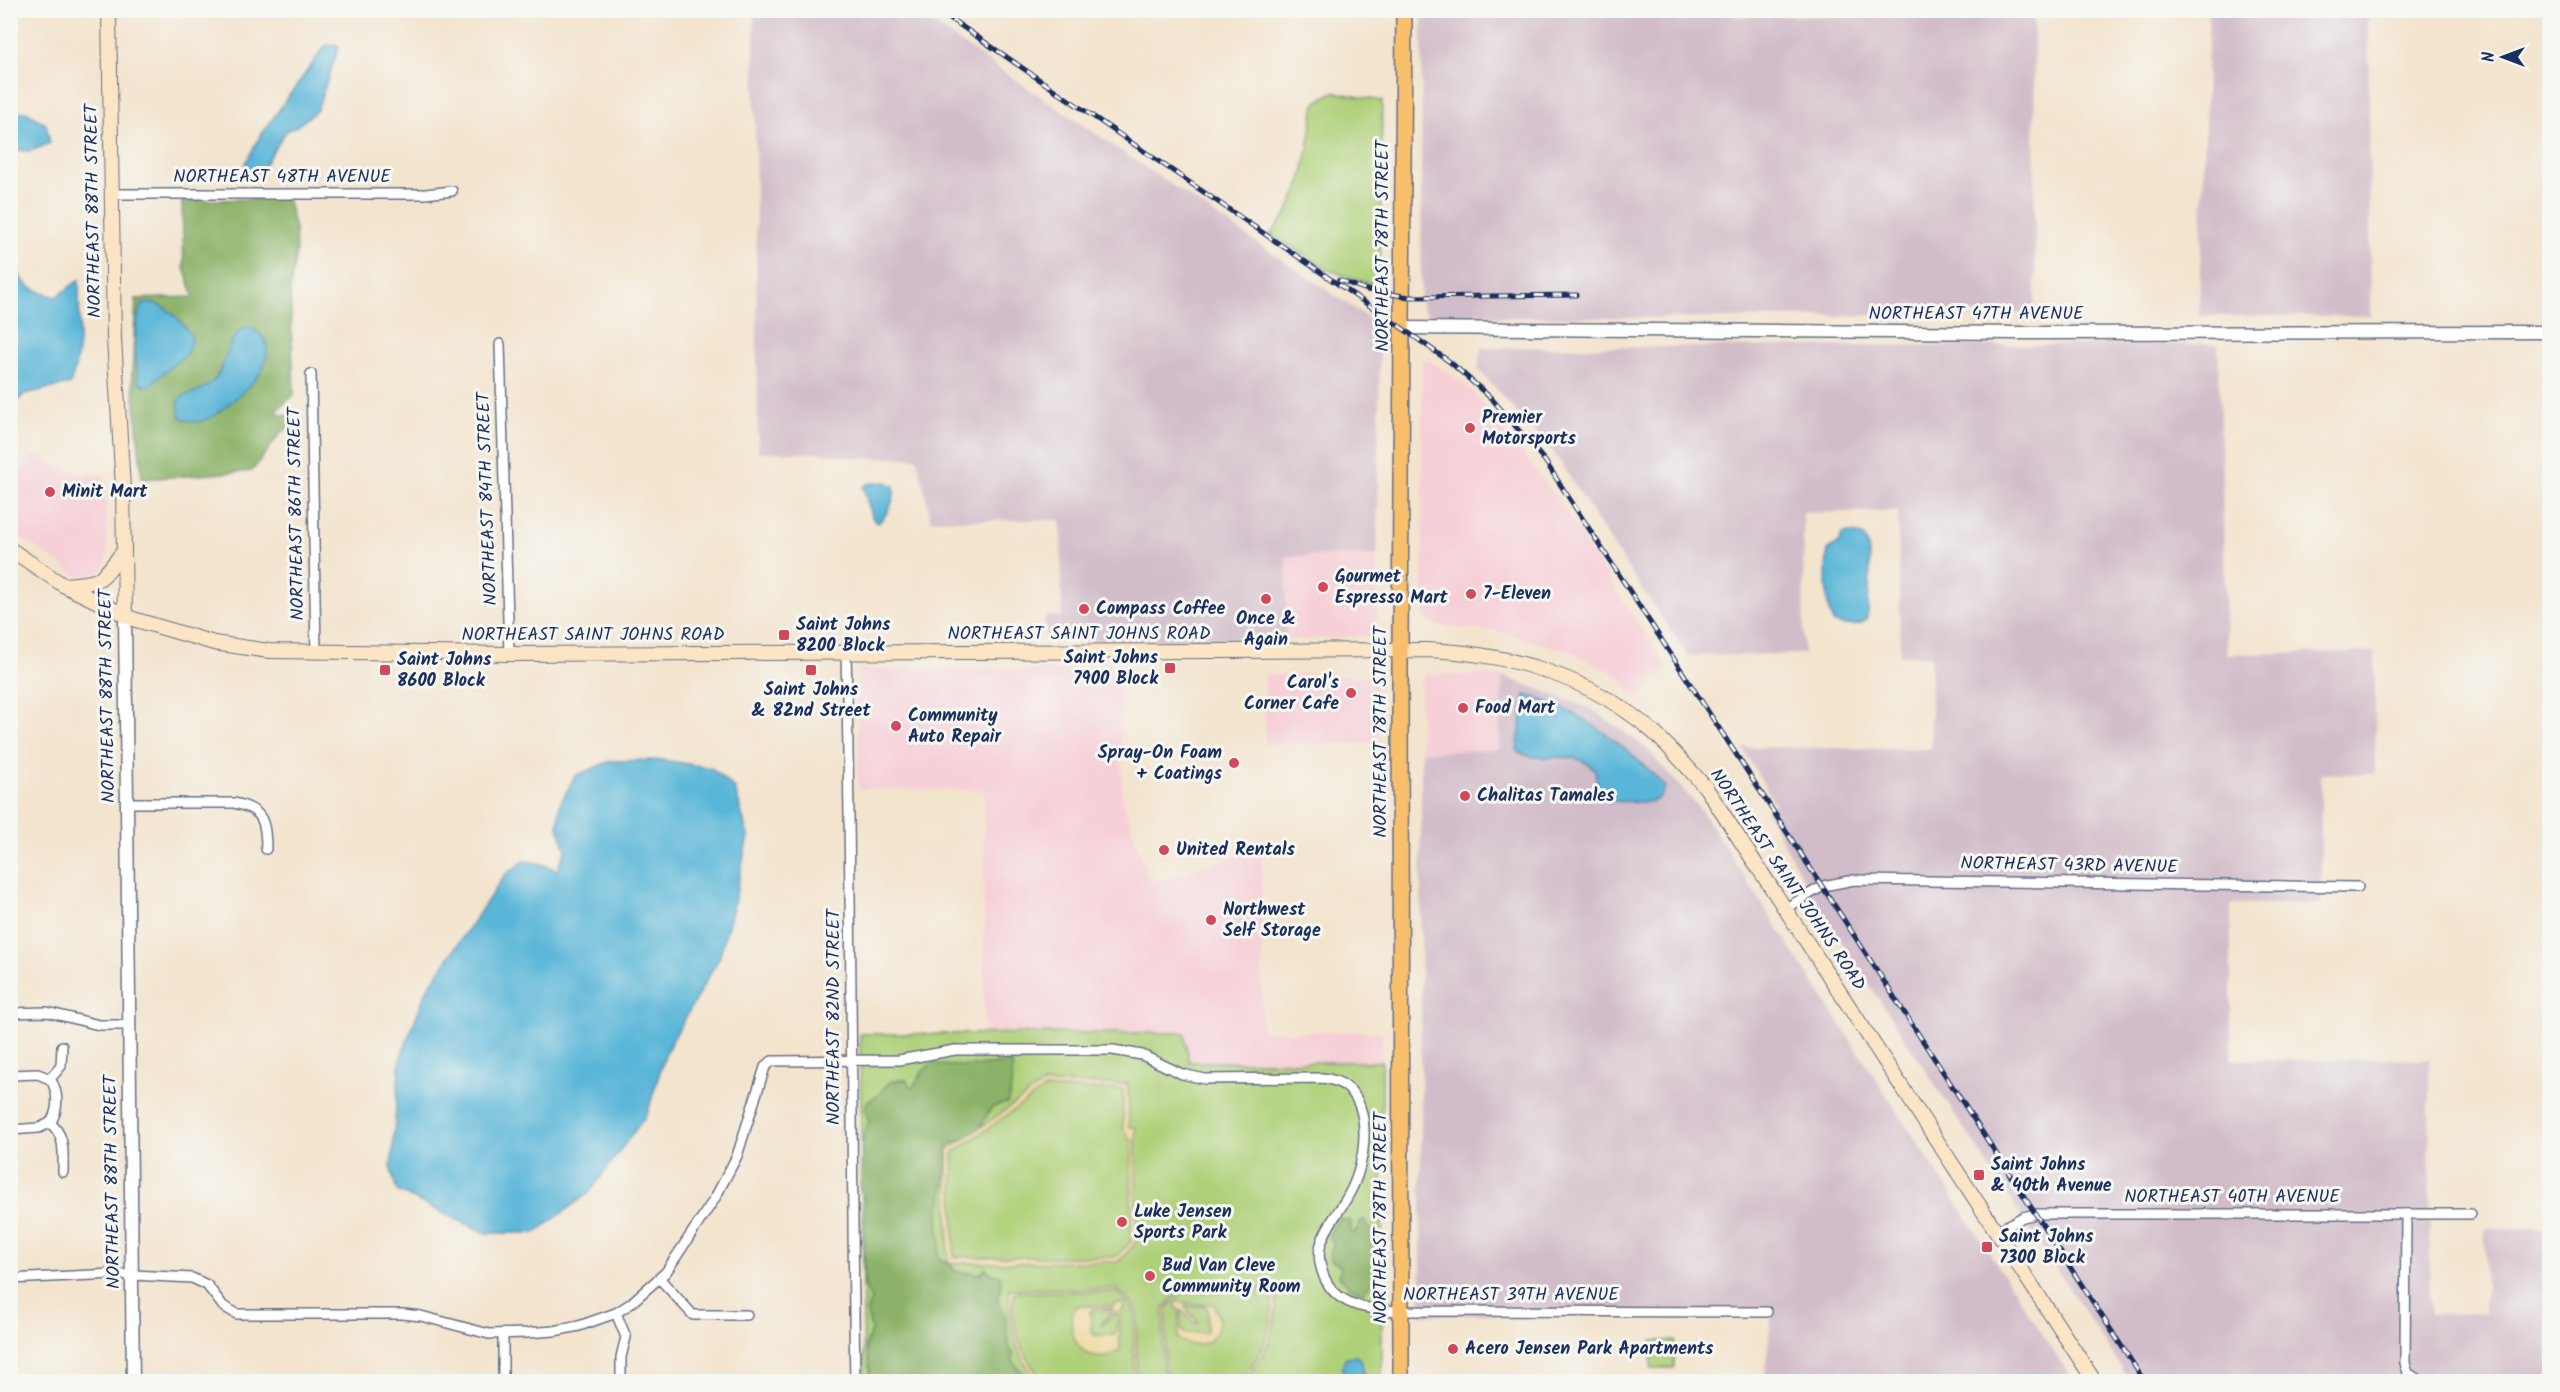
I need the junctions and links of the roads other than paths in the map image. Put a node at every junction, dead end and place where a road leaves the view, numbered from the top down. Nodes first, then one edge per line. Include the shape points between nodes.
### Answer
1 (109, 10) edge
2 (1404, 10) edge
3 (452, 191) dead end
4 (113, 194) junction
5 (1402, 328) junction
6 (2550, 332) edge
7 (500, 344) dead end
8 (310, 374) dead end
9 (10, 549) edge
10 (124, 551) junction
11 (63, 585) junction
12 (125, 616) junction
13 (1400, 649) junction
14 (316, 653) junction
15 (846, 653) junction
16 (509, 654) junction
17 (128, 803) junction
18 (266, 849) dead end
19 (2358, 887) dead end
20 (1786, 908) junction
21 (10, 1013) edge
22 (130, 1025) junction
23 (62, 1046) dead end
24 (850, 1061) junction
25 (10, 1075) edge
26 (50, 1079) junction
27 (51, 1123) junction
28 (10, 1130) edge
29 (63, 1172) dead end
30 (2406, 1214) junction
31 (2471, 1214) dead end
32 (1997, 1231) junction
33 (132, 1275) junction
34 (10, 1280) edge
35 (660, 1280) junction
36 (1401, 1311) junction
37 (1767, 1312) dead end
38 (616, 1313) junction
39 (747, 1315) dead end
40 (503, 1334) junction
41 (133, 1382) edge
42 (503, 1382) edge
43 (621, 1382) edge
44 (855, 1382) edge
45 (1401, 1382) edge
46 (2095, 1382) edge
47 (2422, 1382) edge

1 - 4 main road, NORTHEAST 88TH STREET
2 - 5 main road, NORTHEAST 78TH STREET
3 - 4 street, NORTHEAST 48TH AVENUE
4 - 10 main road, NORTHEAST 88TH STREET via 114,362
5 - 6 street, NORTHEAST 47TH AVENUE
5 - 13 main road, NORTHEAST 78TH STREET
7 - 16 street, NORTHEAST 84TH STREET
8 - 14 street, NORTHEAST 86TH STREET
9 - 11 main road, NORTHEAST SAINT JOHNS ROAD
10 - 11 main road via 98,581
10 - 12 main road, NORTHEAST 88TH STREET
11 - 12 main road, NORTHEAST SAINT JOHNS ROAD
12 - 14 main road, NORTHEAST SAINT JOHNS ROAD via 176,634 225,645
12 - 17 street, NORTHEAST 88TH STREET
13 - 15 main road, NORTHEAST SAINT JOHNS ROAD
13 - 20 main road, NORTHEAST SAINT JOHNS ROAD via 1458,651 1532,666 1591,690 1624,710 1652,731 1706,788
13 - 36 main road, NORTHEAST 78TH STREET
14 - 16 main road, NORTHEAST SAINT JOHNS ROAD
15 - 16 main road, NORTHEAST SAINT JOHNS ROAD
15 - 24 street, NORTHEAST 82ND STREET
17 - 18 street via 234,803 256,810 266,832
17 - 22 street, NORTHEAST 88TH STREET
19 - 20 street, NORTHEAST 43RD AVENUE via 1854,880 1823,886
20 - 32 main road, NORTHEAST SAINT JOHNS ROAD
21 - 22 street via 47,1012 99,1024
22 - 33 street, NORTHEAST 88TH STREET
23 - 26 street via 61,1066
24 - 35 street via 768,1064 731,1168 698,1226
24 - 36 street, NORTHEAST 39TH AVENUE via 899,1060 955,1050 1113,1050 1142,1055 1182,1074 1205,1079 1335,1080 1350,1090 1362,1113 1363,1142 1352,1187 1323,1239 1321,1267 1330,1287 1345,1301 1365,1308
24 - 44 street, NORTHEAST 82ND STREET
25 - 26 street via 42,1075
26 - 27 street via 56,1093 56,1112
27 - 28 street
27 - 29 street via 62,1137
30 - 31 street, NORTHEAST 40TH AVENUE
30 - 32 street, NORTHEAST 40TH AVENUE via 2036,1214 2023,1216
30 - 47 street via 2405,1358 2408,1373
32 - 46 main road, NORTHEAST SAINT JOHNS ROAD
33 - 34 street
33 - 40 street via 198,1280 207,1285 223,1306 237,1314 411,1314
33 - 41 street, NORTHEAST 88TH STREET
35 - 38 street
35 - 39 street via 693,1315
36 - 37 street, NORTHEAST 39TH AVENUE
36 - 45 main road, NORTHEAST 78TH STREET
38 - 40 street via 554,1331
38 - 43 street via 626,1337
40 - 42 street

